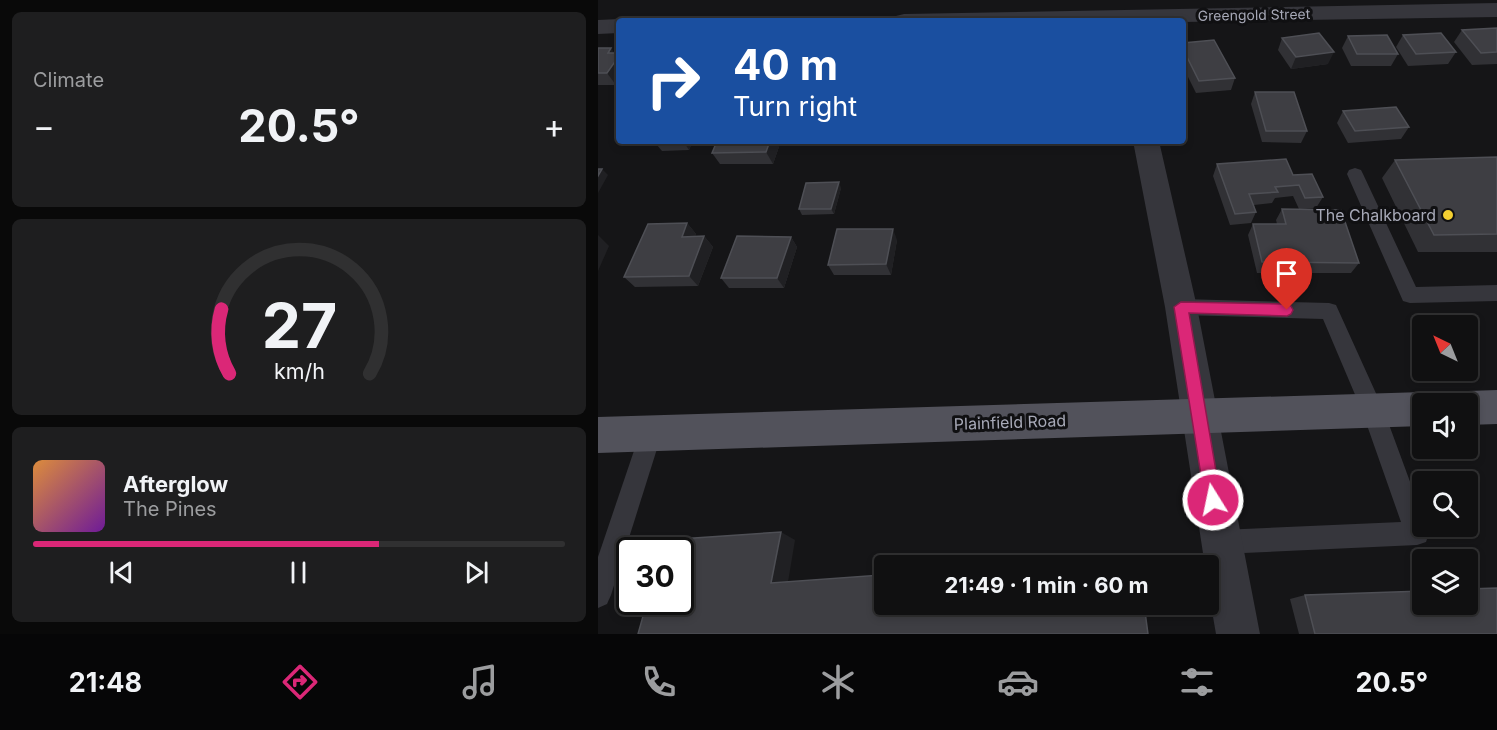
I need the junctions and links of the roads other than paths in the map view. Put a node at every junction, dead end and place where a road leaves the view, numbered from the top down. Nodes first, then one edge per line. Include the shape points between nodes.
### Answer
1 (1496, 10) edge
2 (1120, 13) edge
3 (985, 18) edge
4 (616, 26) edge
5 (598, 27) edge
6 (1147, 144) edge
7 (1355, 174) dead end
8 (1496, 293) edge
9 (1181, 307) junction
10 (1496, 407) edge
11 (1478, 408) edge
12 (1412, 409) edge
13 (1373, 411) junction
14 (1198, 416) junction
15 (651, 433) junction
16 (598, 435) edge
17 (1221, 542) junction
18 (598, 595) edge
19 (1238, 634) edge

1 - 2 street, Greengold Street
2 - 3 street, Greengold Street
4 - 5 street
6 - 9 street
7 - 8 lane via 1410,295
9 - 13 lane via 1329,311
9 - 14 street
10 - 11 main road
12 - 13 main road, Plainfield Road
13 - 14 main road, Plainfield Road
13 - 17 lane via 1417,533
14 - 15 main road, Plainfield Road
14 - 17 street
15 - 16 main road, Plainfield Road
15 - 18 lane
17 - 19 street

